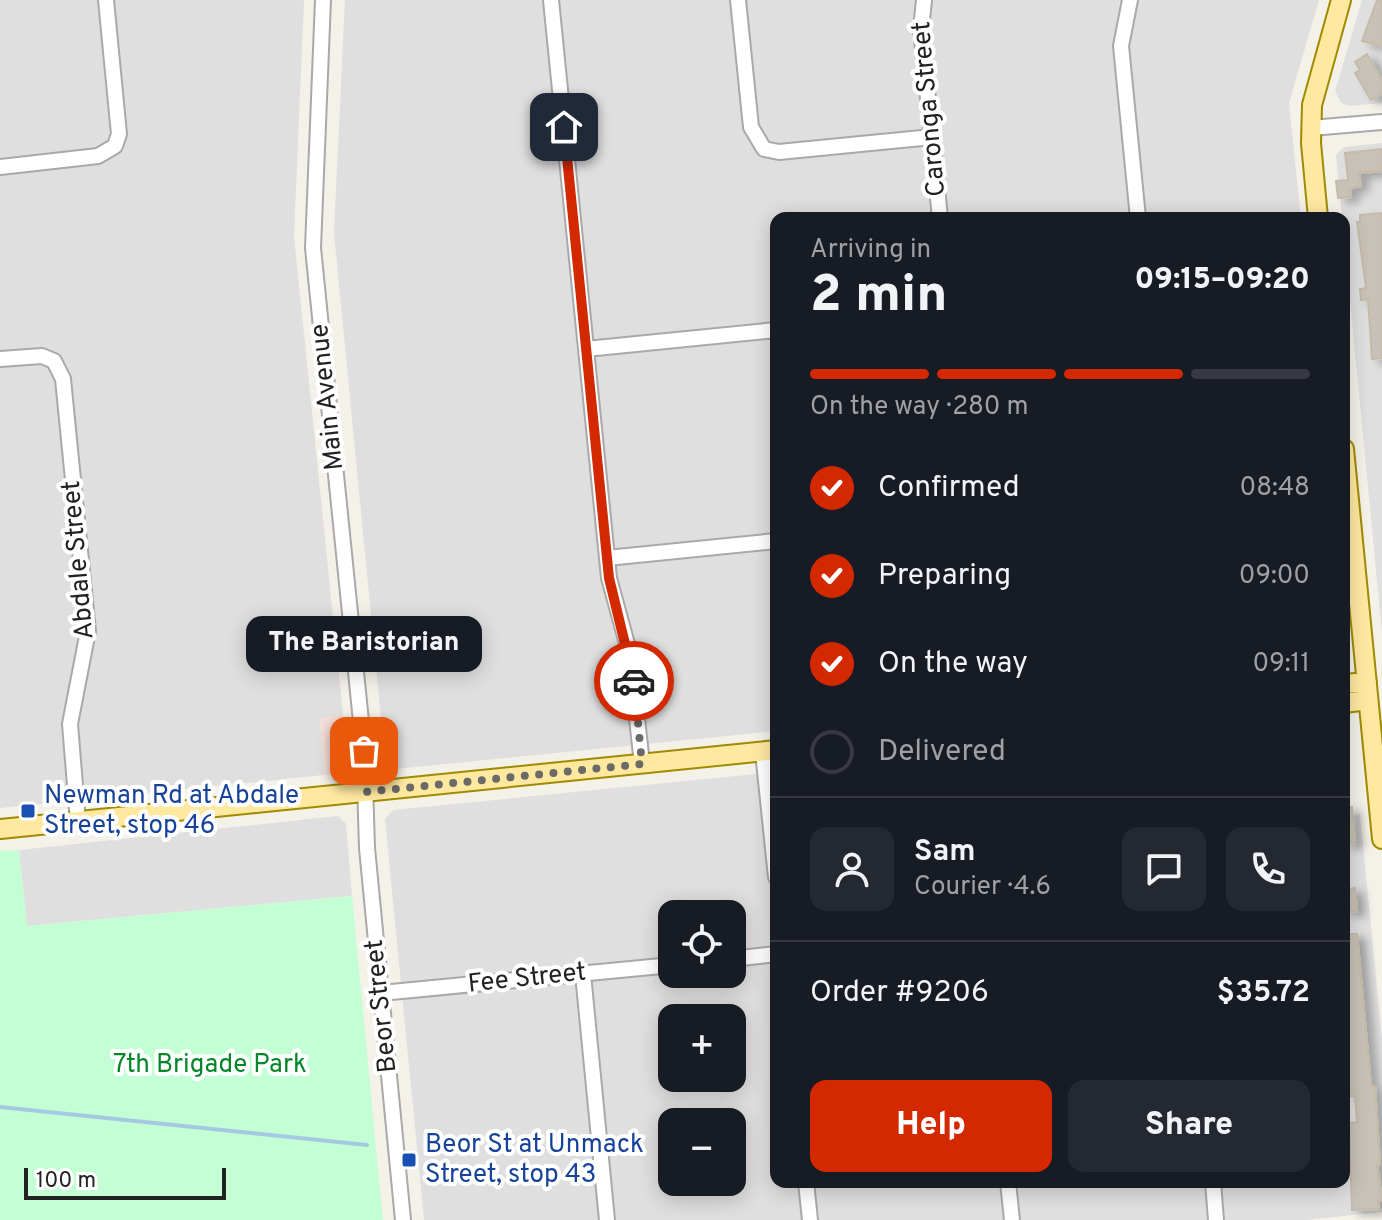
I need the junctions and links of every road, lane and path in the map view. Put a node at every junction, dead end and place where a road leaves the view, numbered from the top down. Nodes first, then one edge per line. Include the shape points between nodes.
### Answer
1 (106, 0) edge
2 (323, 0) edge
3 (551, 0) edge
4 (738, 0) edge
5 (924, 0) edge
6 (1130, 0) edge
7 (1341, 0) edge
8 (1382, 122) edge
9 (1311, 128) junction
10 (932, 137) junction
11 (0, 167) edge
12 (939, 212) edge
13 (1137, 212) edge
14 (1318, 212) edge
15 (770, 331) edge
16 (586, 349) junction
17 (0, 359) edge
18 (1350, 512) edge
19 (770, 542) edge
20 (607, 558) junction
21 (1350, 686) edge
22 (1367, 691) junction
23 (1350, 700) edge
24 (769, 751) edge
25 (642, 764) junction
26 (365, 792) junction
27 (78, 822) junction
28 (0, 829) edge
29 (1382, 839) edge
30 (770, 955) edge
31 (746, 957) edge
32 (658, 966) edge
33 (583, 974) junction
34 (381, 993) junction
35 (807, 1188) edge
36 (1009, 1188) edge
37 (1213, 1188) edge
38 (403, 1220) edge
39 (607, 1220) edge
40 (810, 1220) edge
41 (1012, 1220) edge
42 (1216, 1220) edge

1 - 11 street via 119,134 115,146 98,156
2 - 26 street, Main Avenue via 313,248
3 - 16 street
4 - 10 street via 751,127 764,149 779,152
5 - 10 street, Caronga Street via 921,29
6 - 13 street via 1121,46
7 - 9 main road via 1316,88
8 - 9 street
9 - 14 main road
10 - 12 street, Caronga Street
15 - 16 street
16 - 20 street
17 - 27 street, Abdale Street via 58,356 63,379 88,631 70,724
18 - 22 main road
19 - 20 street
20 - 25 street via 630,655
21 - 22 main road
22 - 23 main road
22 - 29 main road
24 - 25 main road
25 - 26 main road
26 - 27 main road
26 - 34 street, Beor Street
27 - 28 main road
30 - 31 street
32 - 33 street, Fee Street
33 - 34 street, Fee Street
33 - 39 street
34 - 38 street, Beor Street
35 - 40 street
36 - 41 street
37 - 42 street

